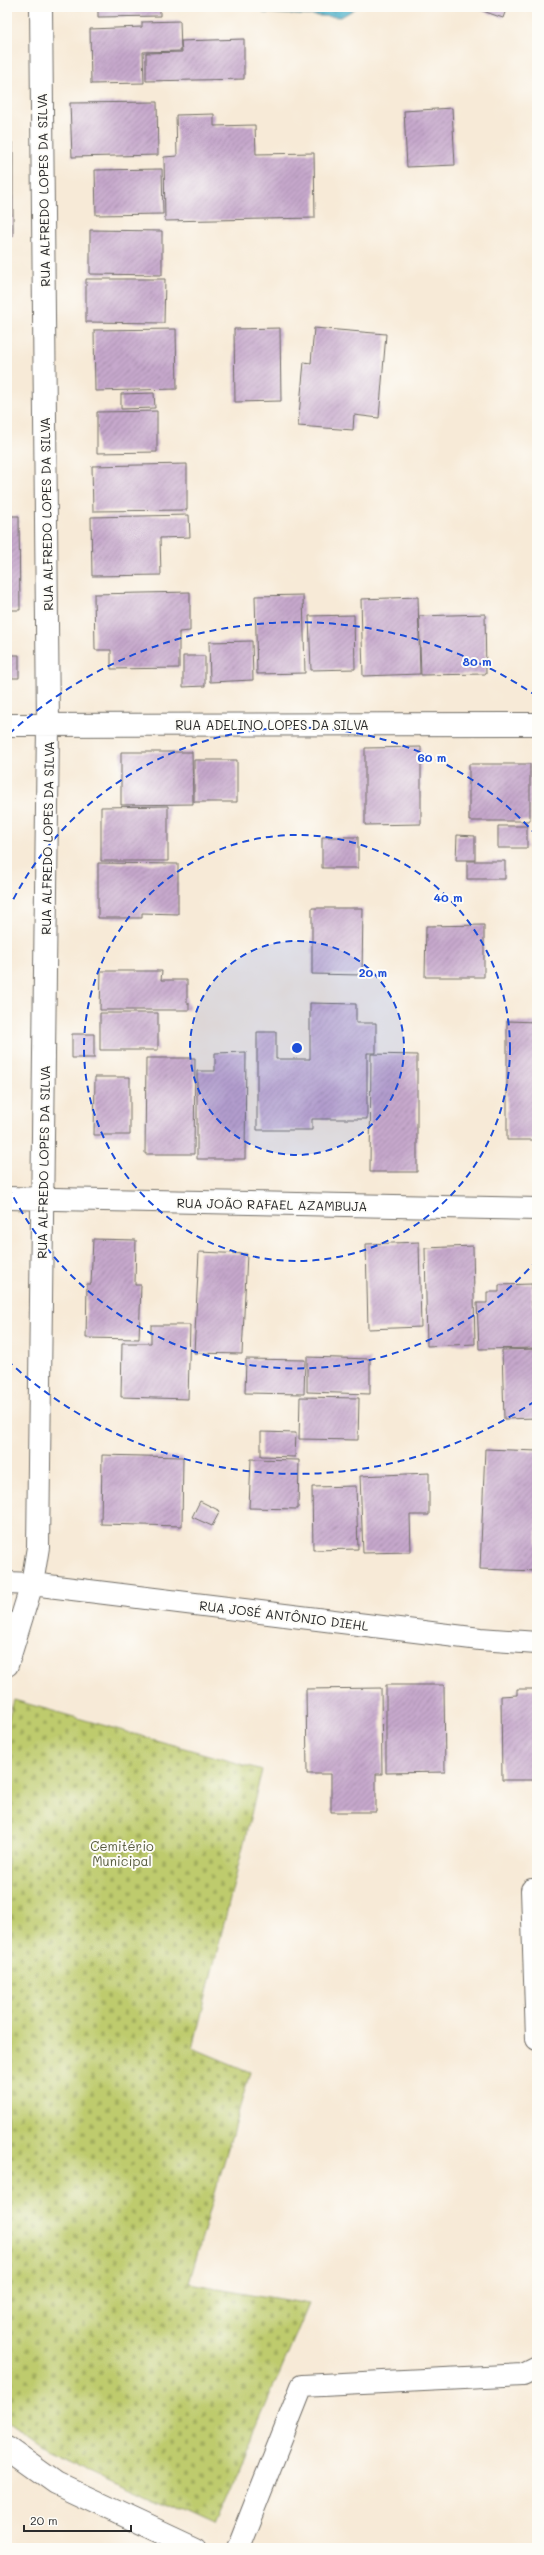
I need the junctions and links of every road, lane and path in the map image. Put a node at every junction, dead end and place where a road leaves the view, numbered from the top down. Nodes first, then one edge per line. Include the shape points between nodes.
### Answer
1 (41, 7) edge
2 (537, 724) edge
3 (7, 725) edge
4 (48, 725) junction
5 (7, 1198) edge
6 (43, 1200) junction
7 (537, 1209) edge
8 (7, 1584) edge
9 (32, 1584) junction
10 (537, 1643) edge
11 (7, 1665) edge
12 (532, 1890) dead end
13 (537, 2035) edge
14 (537, 2039) edge
15 (537, 2368) edge
16 (7, 2448) edge
17 (195, 2548) edge
18 (238, 2548) edge

1 - 4 street, RUA ALFREDO LOPES DA SILVA
2 - 4 street, RUA ADELINO LOPES DA SILVA
3 - 4 street, RUA ADELINO LOPES DA SILVA
4 - 6 street, RUA ALFREDO LOPES DA SILVA
5 - 6 street, RUA JOÃO RAFAEL AZAMBUJA
6 - 7 street, RUA JOÃO RAFAEL AZAMBUJA
6 - 9 street, RUA ALFREDO LOPES DA SILVA via 38,1547
8 - 9 street, RUA JOSÉ ANTÔNIO DIEHL
9 - 10 street, RUA JOSÉ ANTÔNIO DIEHL via 480,1639
9 - 11 street, RUA ALFREDO LOPES DA SILVA
12 - 13 street
13 - 14 street
15 - 18 street via 522,2375 302,2386
16 - 17 street via 56,2483

